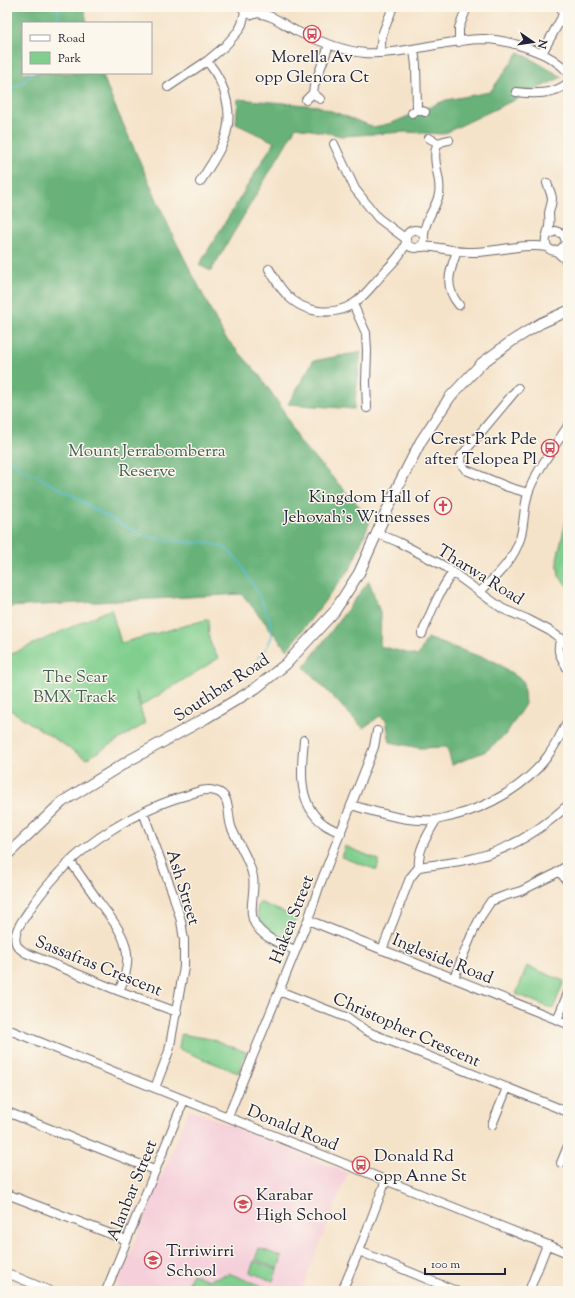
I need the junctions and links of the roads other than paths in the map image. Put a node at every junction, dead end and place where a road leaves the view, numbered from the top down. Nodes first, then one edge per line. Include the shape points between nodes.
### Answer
1 (393, 7) edge
2 (467, 7) edge
3 (561, 7) edge
4 (254, 10) edge
5 (459, 42) junction
6 (329, 45) junction
7 (414, 50) junction
8 (380, 53) junction
9 (542, 53) junction
10 (207, 60) junction
11 (568, 72) edge
12 (568, 82) edge
13 (168, 87) dead end
14 (516, 92) dead end
15 (313, 93) junction
16 (320, 99) dead end
17 (306, 100) dead end
18 (418, 111) dead end
19 (429, 138) dead end
20 (449, 140) dead end
21 (438, 143) junction
22 (334, 144) dead end
23 (200, 182) dead end
24 (547, 182) dead end
25 (427, 220) junction
26 (394, 229) junction
27 (414, 231) junction
28 (566, 235) edge
29 (548, 236) junction
30 (406, 240) junction
31 (421, 242) junction
32 (457, 251) junction
33 (562, 251) edge
34 (398, 256) junction
35 (568, 262) edge
36 (269, 269) dead end
37 (354, 304) junction
38 (459, 305) dead end
39 (568, 311) edge
40 (518, 388) dead end
41 (367, 408) dead end
42 (568, 426) edge
43 (528, 493) junction
44 (377, 533) junction
45 (453, 572) junction
46 (480, 592) junction
47 (422, 634) dead end
48 (561, 638) junction
49 (568, 644) edge
50 (568, 670) edge
51 (568, 720) edge
52 (377, 732) dead end
53 (304, 740) dead end
54 (351, 805) junction
55 (568, 805) edge
56 (143, 812) junction
57 (436, 820) junction
58 (341, 833) junction
59 (9, 854) edge
60 (70, 862) junction
61 (568, 865) edge
62 (419, 867) junction
63 (559, 871) junction
64 (568, 882) edge
65 (308, 920) junction
66 (295, 950) junction
67 (382, 950) junction
68 (454, 978) junction
69 (119, 991) junction
70 (279, 991) junction
71 (568, 993) edge
72 (177, 1012) junction
73 (557, 1020) junction
74 (568, 1024) edge
75 (7, 1028) edge
76 (155, 1088) junction
77 (507, 1088) junction
78 (184, 1100) junction
79 (7, 1112) edge
80 (568, 1112) edge
81 (228, 1116) junction
82 (492, 1125) dead end
83 (568, 1146) edge
84 (561, 1163) dead end
85 (154, 1170) junction
86 (386, 1180) junction
87 (7, 1194) edge
88 (126, 1240) junction
89 (548, 1245) junction
90 (359, 1251) junction
91 (568, 1253) edge
92 (7, 1273) edge
93 (50, 1291) edge
94 (106, 1291) edge
95 (342, 1291) edge
96 (456, 1291) edge
97 (529, 1291) edge

1 - 8 street via 382,35
2 - 5 street via 459,28
3 - 9 street via 562,19
4 - 6 street
4 - 10 street via 225,46
5 - 7 street
5 - 9 street via 483,39 514,43
6 - 8 street via 364,53
6 - 15 street
7 - 8 street
7 - 18 street
9 - 11 street
10 - 13 street
10 - 23 street via 224,90 229,122 222,144
12 - 14 street via 547,92
15 - 16 street
15 - 17 street
19 - 21 street
20 - 21 street
21 - 25 street via 435,161 439,195
22 - 26 street via 358,194 378,218
24 - 29 street via 552,197
25 - 27 street
25 - 31 street
26 - 27 street via 402,232
26 - 30 street
27 - 30 street via 408,233
27 - 31 street via 422,233
28 - 29 street via 558,231
28 - 33 street
29 - 32 street via 536,245 489,252
29 - 33 street via 550,249
30 - 31 street via 410,247
30 - 34 street
31 - 32 street via 428,246
31 - 34 street
32 - 38 street via 449,278 452,297
33 - 35 street
34 - 37 street
36 - 37 street via 286,294 308,309 323,312
37 - 41 street via 366,333
39 - 44 main road, Southbar Road via 541,323 488,358 450,397 421,441
40 - 43 street via 460,456 460,460 466,470
42 - 43 street
43 - 46 street via 520,539 513,556
44 - 45 street, Tharwa Road
44 - 59 main road, Southbar Road via 359,574 334,612 286,664 238,699 62,802
45 - 46 street, Tharwa Road
45 - 47 street via 443,585
46 - 48 street, Tharwa Road via 503,609 528,619
48 - 49 street, Tharwa Road
48 - 50 street via 559,654
51 - 57 street via 547,757 521,783 482,806
52 - 54 street, Hakea Street via 374,747
53 - 58 street via 301,766 303,794 313,812 324,824
54 - 57 street via 395,817
54 - 58 street, Hakea Street
55 - 62 street via 539,828 497,850 476,858
56 - 60 street, Sassafras Crescent via 110,830
56 - 66 street, Sassafras Crescent via 203,790 221,793 227,801 229,820 252,871 253,920 266,937
56 - 72 street, Ash Street via 181,921 184,967
57 - 62 street via 418,859
58 - 65 street, Hakea Street
60 - 69 street via 125,942 127,968
60 - 69 street, Sassafras Crescent via 50,882 32,906 17,931 16,945 26,953
61 - 63 street
62 - 67 street via 410,878
63 - 64 street
63 - 68 street via 521,891 491,901 472,934
65 - 66 street, Hakea Street
65 - 67 street, Ingleside Road
66 - 70 street, Hakea Street
67 - 68 street, Ingleside Road
68 - 73 street, Ingleside Road
69 - 72 street, Sassafras Crescent
70 - 77 street, Christopher Crescent via 348,1018 373,1034
70 - 81 street, Hakea Street
71 - 73 street
72 - 76 street, Ash Street via 169,1051
73 - 74 street, Ingleside Road
75 - 76 street, Donald Road
76 - 78 street, Donald Road
77 - 80 street, Christopher Crescent
77 - 82 street
78 - 81 street, Donald Road
78 - 85 street, Alanbar Street
79 - 85 street
81 - 86 street, Donald Road
83 - 84 street
85 - 88 street, Alanbar Street
86 - 89 street, Donald Road
86 - 90 street
87 - 88 street
88 - 94 street, Alanbar Street
89 - 91 street, Donald Road
89 - 97 street
90 - 95 street
90 - 96 street
92 - 93 street

